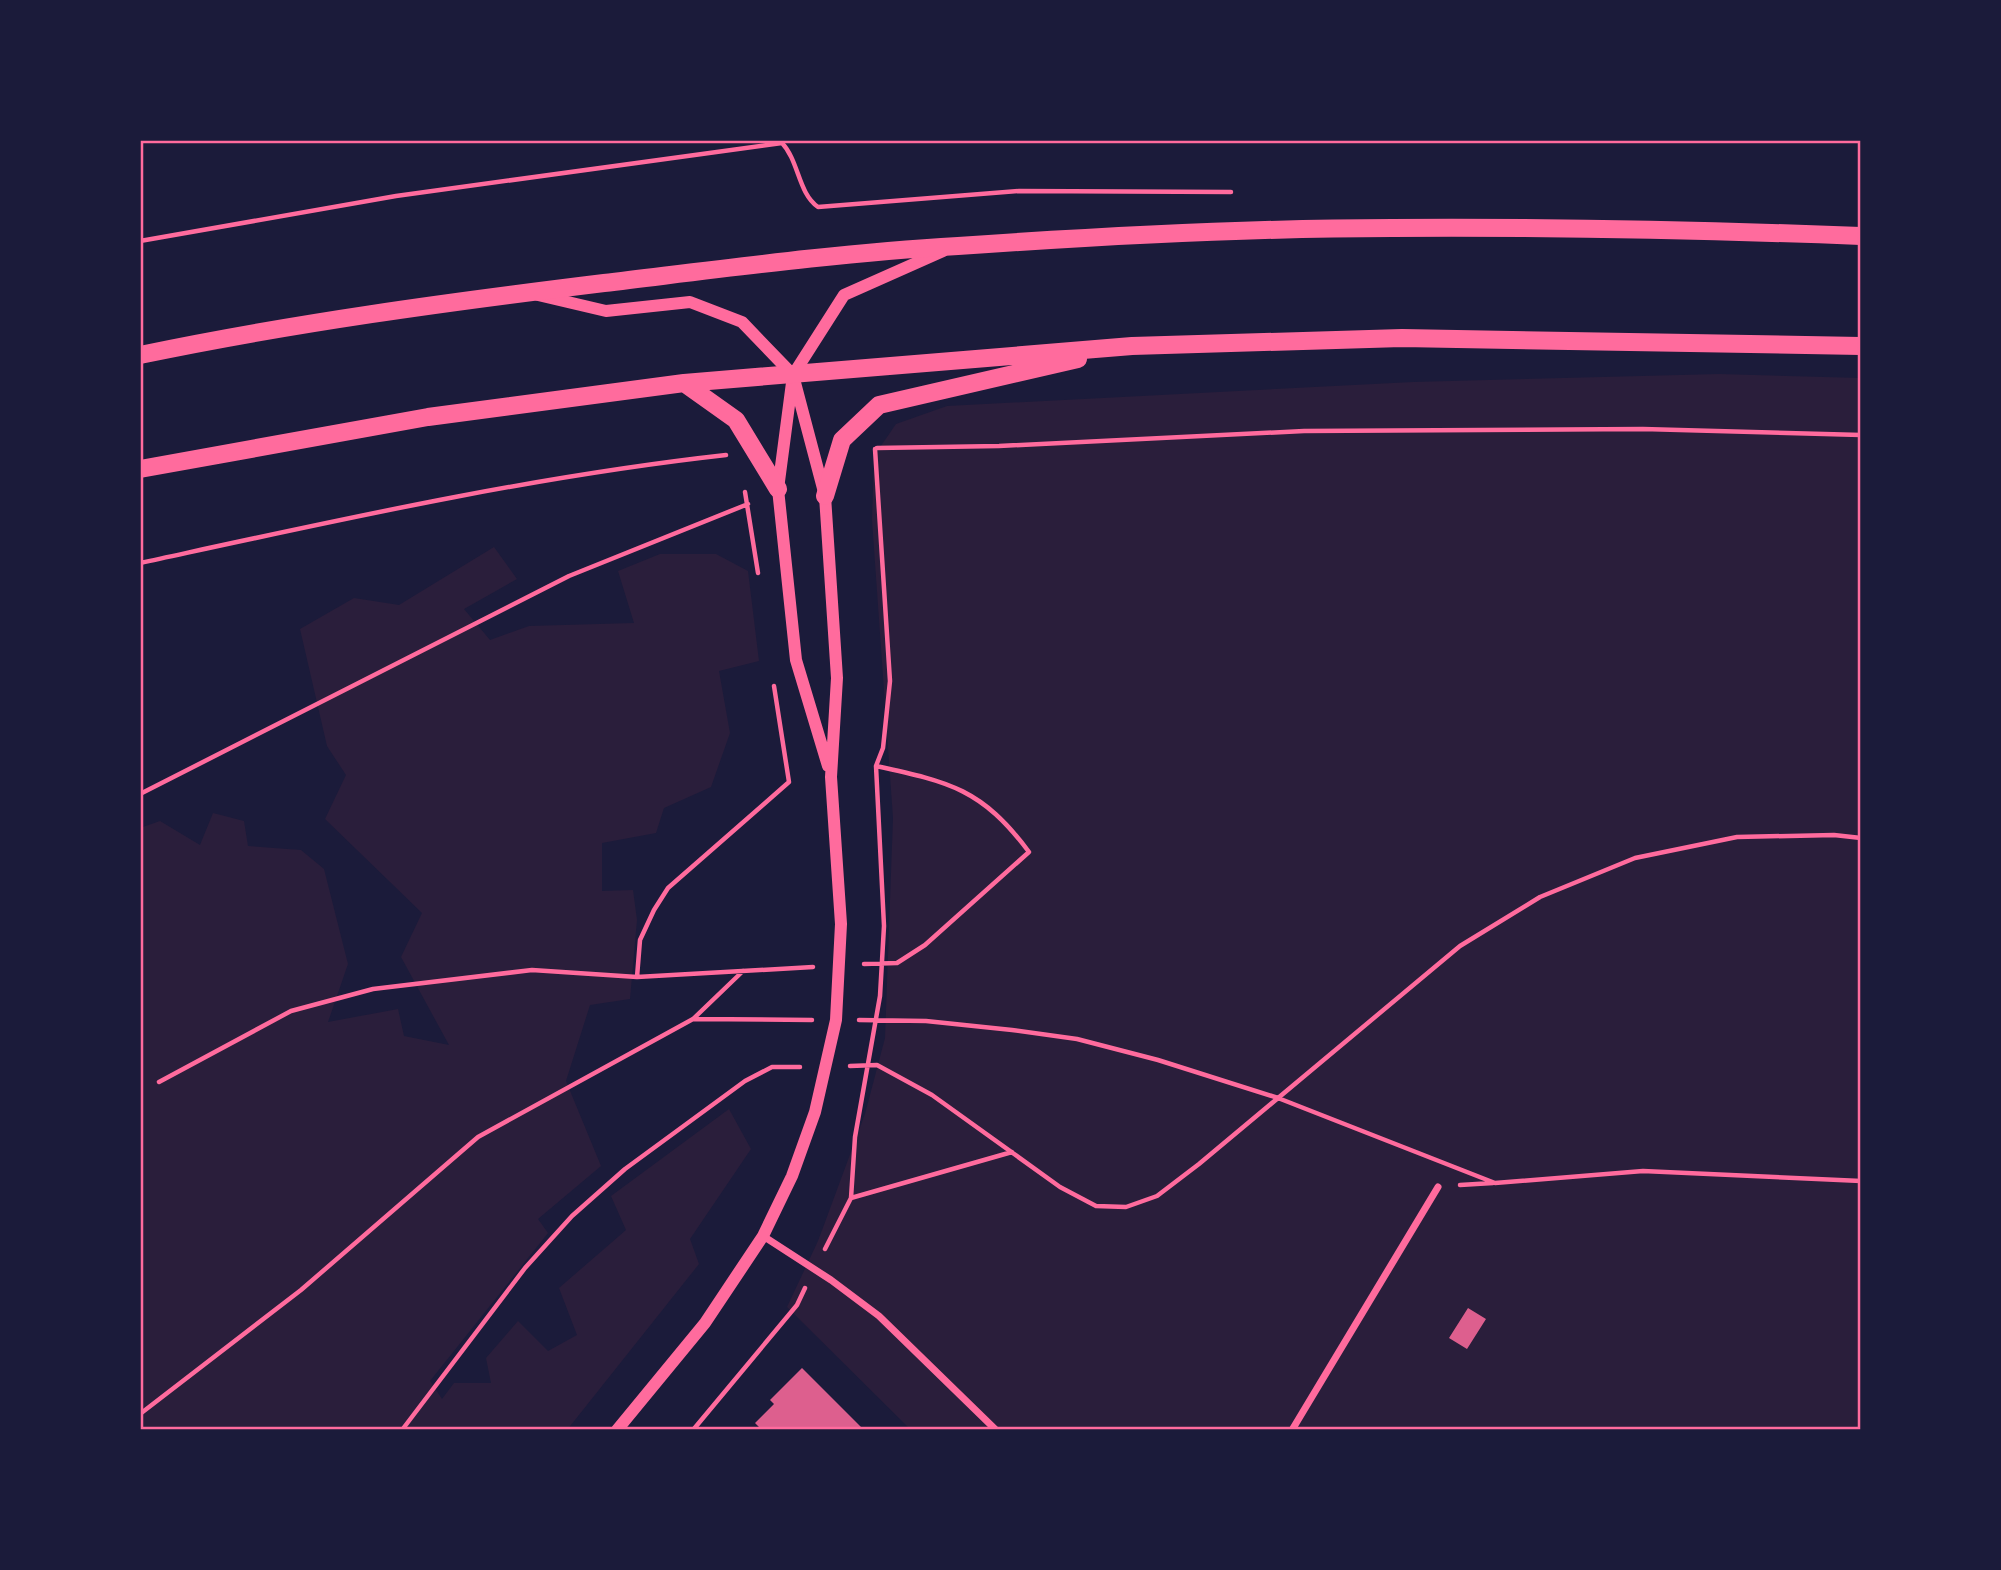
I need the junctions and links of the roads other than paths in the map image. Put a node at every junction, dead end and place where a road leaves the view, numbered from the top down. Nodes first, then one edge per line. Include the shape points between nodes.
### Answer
1 (1861, 236) edge
2 (953, 246) junction
3 (528, 292) junction
4 (1132, 346) junction
5 (1861, 346) edge
6 (140, 355) edge
7 (793, 375) junction
8 (684, 383) junction
9 (140, 468) edge
10 (778, 489) junction
11 (825, 496) junction
12 (831, 777) junction
13 (1438, 1187) road end
14 (763, 1236) junction
15 (617, 1430) edge
16 (996, 1430) edge
17 (1292, 1430) edge

1 - 2 main road via 1389,228
2 - 3 main road
2 - 7 street via 844,295
3 - 6 main road
3 - 7 street via 606,311 690,302 742,322
4 - 5 main road via 1402,338
4 - 7 main road
4 - 11 main road via 878,405 842,440
7 - 8 main road
7 - 10 street
7 - 11 street
8 - 9 main road via 428,417
8 - 10 main road via 736,420
10 - 12 street via 796,660
11 - 12 street via 837,678
12 - 14 street via 841,924 836,1020 815,1112 792,1176
13 - 17 street
14 - 15 street via 705,1323
14 - 16 street via 879,1316

